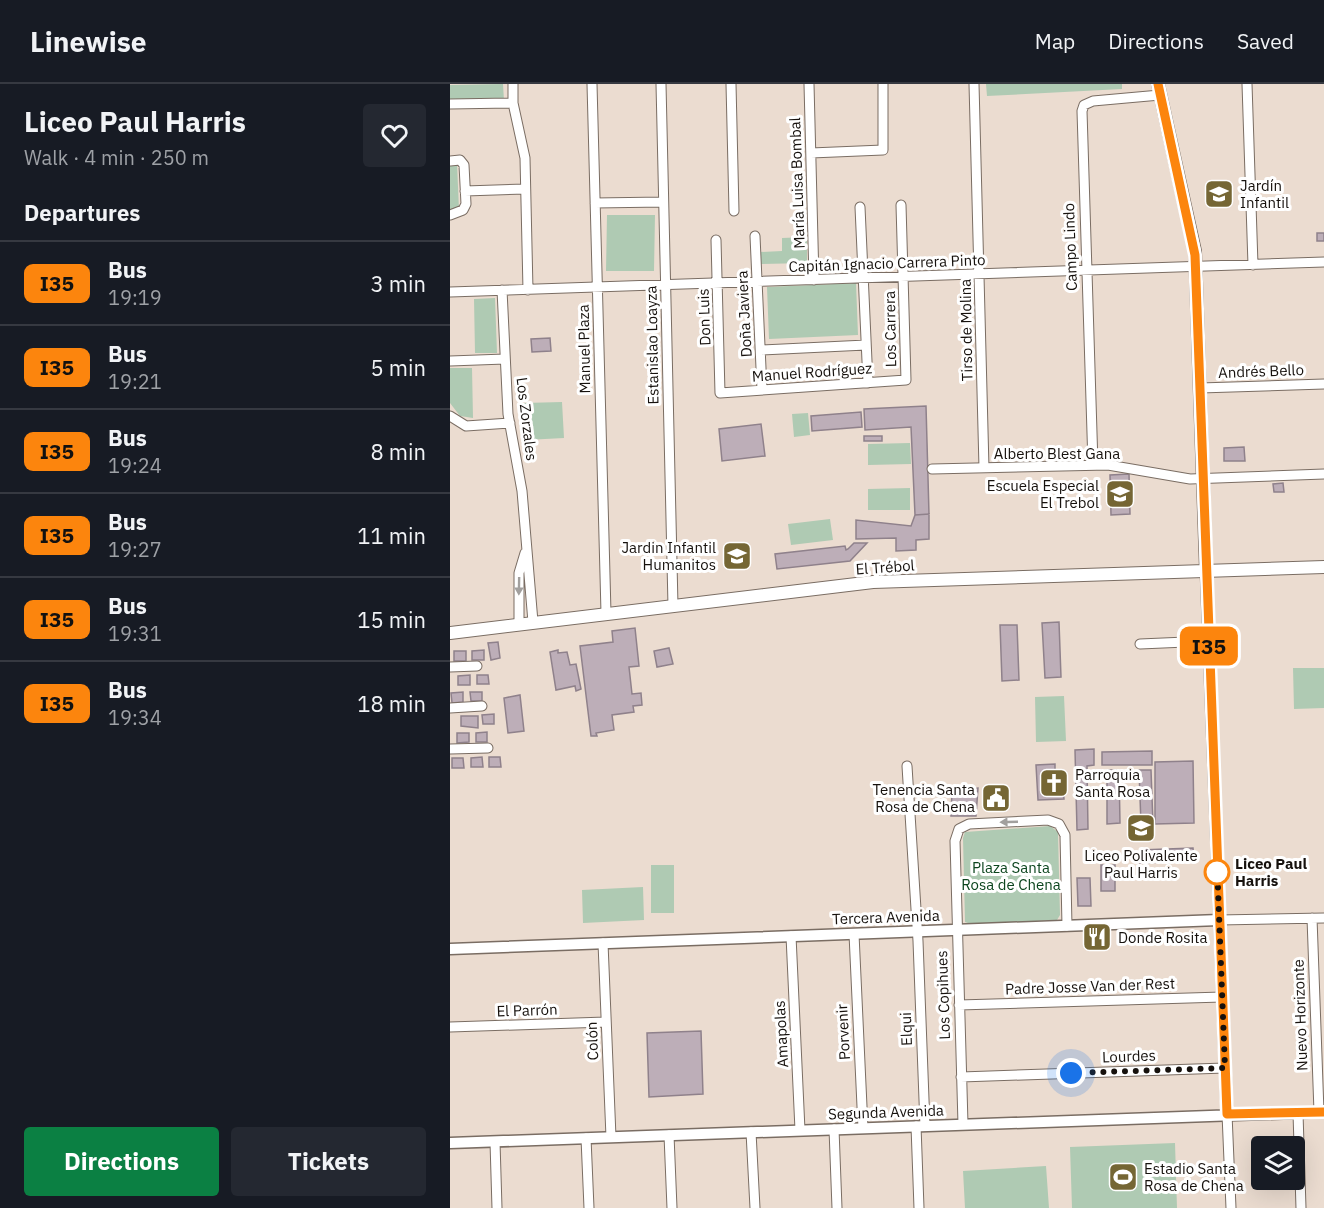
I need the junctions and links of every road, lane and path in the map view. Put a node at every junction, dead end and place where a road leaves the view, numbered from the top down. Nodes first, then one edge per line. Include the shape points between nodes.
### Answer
1 (513, 84) edge
2 (592, 84) edge
3 (661, 84) edge
4 (731, 84) edge
5 (809, 84) edge
6 (883, 84) edge
7 (974, 84) edge
8 (1247, 84) edge
9 (1159, 89) edge
10 (513, 103) junction
11 (450, 104) edge
12 (811, 153) junction
13 (450, 161) edge
14 (525, 189) junction
15 (465, 191) junction
16 (663, 202) junction
17 (595, 204) junction
18 (901, 205) dead end
19 (860, 207) dead end
20 (734, 211) dead end
21 (450, 215) edge
22 (755, 236) dead end
23 (716, 240) dead end
24 (1324, 262) edge
25 (1253, 265) junction
26 (1196, 267) junction
27 (1086, 271) junction
28 (980, 275) junction
29 (904, 277) junction
30 (863, 279) junction
31 (814, 280) junction
32 (758, 282) junction
33 (718, 284) junction
34 (665, 285) junction
35 (597, 288) junction
36 (502, 290) junction
37 (528, 290) junction
38 (450, 292) edge
39 (866, 345) junction
40 (761, 350) junction
41 (505, 359) junction
42 (450, 361) edge
43 (906, 380) joint
44 (868, 383) junction
45 (1324, 384) edge
46 (1200, 388) junction
47 (762, 390) junction
48 (720, 393) joint
49 (450, 416) edge
50 (510, 423) junction
51 (1093, 465) junction
52 (984, 468) junction
53 (932, 469) dead end
54 (1324, 474) edge
55 (1203, 478) junction
56 (525, 550) junction
57 (1324, 567) edge
58 (1206, 570) junction
59 (673, 606) junction
60 (606, 613) junction
61 (533, 622) junction
62 (519, 623) junction
63 (450, 633) edge
64 (1209, 641) junction
65 (1140, 644) dead end
66 (477, 666) dead end
67 (450, 667) edge
68 (482, 706) dead end
69 (450, 708) edge
70 (488, 748) dead end
71 (450, 749) edge
72 (907, 766) dead end
73 (1312, 918) junction
74 (1324, 918) edge
75 (1219, 920) junction
76 (1067, 926) junction
77 (956, 930) junction
78 (917, 931) junction
79 (854, 934) junction
80 (791, 936) junction
81 (603, 943) junction
82 (450, 949) edge
83 (1222, 997) junction
84 (959, 1005) junction
85 (606, 1022) junction
86 (450, 1027) edge
87 (1225, 1068) junction
88 (961, 1077) junction
89 (1321, 1112) edge
90 (1298, 1113) junction
91 (1227, 1114) junction
92 (963, 1124) junction
93 (920, 1126) junction
94 (863, 1128) junction
95 (834, 1129) junction
96 (800, 1130) junction
97 (752, 1132) junction
98 (669, 1135) junction
99 (611, 1137) junction
100 (586, 1138) junction
101 (495, 1142) junction
102 (450, 1143) edge
103 (497, 1208) edge
104 (589, 1208) edge
105 (672, 1208) edge
106 (755, 1208) edge
107 (837, 1208) edge
108 (919, 1208) edge
109 (1231, 1208) edge
110 (1301, 1208) edge

1 - 10 street
2 - 17 street, Manuel Plaza
3 - 16 street, Estanislao Loayza
4 - 20 street
5 - 12 street, María Luisa Bombal
6 - 12 street via 883,150
7 - 28 street, Tirso de Molina
8 - 25 street
9 - 26 main road
9 - 27 street, Campo Lindo via 1093,101 1083,108
10 - 11 street
10 - 14 street via 524,149
12 - 31 street, María Luisa Bombal
13 - 15 street via 463,162
14 - 15 street
14 - 37 street
15 - 21 street via 463,210
16 - 17 street
16 - 34 street, Estanislao Loayza
17 - 35 street, Manuel Plaza
18 - 29 street, Los Carrera
19 - 30 street
22 - 32 street, Doña Javiera
23 - 33 street, Don Luis
24 - 25 street, Capitán Ignacio Carrera Pinto
25 - 26 street, Capitán Ignacio Carrera Pinto
26 - 27 street, Capitán Ignacio Carrera Pinto
26 - 46 main road
27 - 28 street, Capitán Ignacio Carrera Pinto
27 - 51 street, Campo Lindo
28 - 29 street, Capitán Ignacio Carrera Pinto
28 - 52 street, Tirso de Molina
29 - 30 street, Capitán Ignacio Carrera Pinto
29 - 43 street, Los Carrera
30 - 31 street, Capitán Ignacio Carrera Pinto
30 - 39 street
31 - 32 street, Capitán Ignacio Carrera Pinto
32 - 33 street, Capitán Ignacio Carrera Pinto
32 - 40 street, Doña Javiera
33 - 34 street, Capitán Ignacio Carrera Pinto
33 - 48 street, Don Luis
34 - 35 street, Capitán Ignacio Carrera Pinto
34 - 59 street, Estanislao Loayza
35 - 37 street, Capitán Ignacio Carrera Pinto
35 - 60 street, Manuel Plaza
36 - 37 street, Capitán Ignacio Carrera Pinto
36 - 38 street, Capitán Ignacio Carrera Pinto
36 - 41 street, Los Zorzales
39 - 40 street
39 - 44 street
40 - 47 street, Doña Javiera
41 - 42 street
41 - 50 street, Los Zorzales
43 - 44 street, Manuel Rodríguez
44 - 47 street, Manuel Rodríguez
45 - 46 street, Andrés Bello
46 - 55 main road
47 - 48 street, Manuel Rodríguez
49 - 50 street via 466,426
50 - 56 street, Los Zorzales via 522,491
51 - 52 street, Alberto Blest Gana
51 - 55 street, Alberto Blest Gana
52 - 53 street, Alberto Blest Gana
54 - 55 street, Alberto Blest Gana
55 - 58 main road
56 - 61 street, Los Zorzales
56 -> 62 street, Los Zorzales via 519,573
57 - 58 main road, El Trébol
58 - 59 main road, El Trébol via 895,580
58 - 64 street
59 - 60 main road, El Trébol
60 - 61 main road, El Trébol
61 - 62 main road, El Trébol
62 - 63 main road, El Trébol
64 - 65 street
64 - 75 street
66 - 67 street
68 - 69 street
70 - 71 street
72 - 78 street, Elqui
73 - 74 street, Tercera Avenida
73 - 75 street, Tercera Avenida
73 - 89 street, Nuevo Horizonte
75 - 76 street, Tercera Avenida
75 - 83 street
76 - 77 street, Tercera Avenida
76 -> 77 street, Los Copihues via 1065,835 1059,824 1048,820 969,824 958,829
77 - 78 street, Tercera Avenida
77 - 84 street, Los Copihues
78 - 79 street, Tercera Avenida
78 - 93 street, Elqui
79 - 80 street, Tercera Avenida
79 - 94 street, Porvenir
80 - 81 street, Tercera Avenida
80 - 96 street, Amapolas
81 - 82 street, Tercera Avenida
81 - 85 street, Colón
83 - 84 street, Padre Josse Van der Rest
83 - 87 street
84 - 88 street, Los Copihues
85 - 86 street, El Parrón
85 - 99 street, Colón
87 - 88 street, Lourdes
87 - 91 street
88 - 92 street, Los Copihues
89 - 90 street, Segunda Avenida
90 - 91 street, Segunda Avenida
90 - 110 street
91 - 92 street, Segunda Avenida
91 - 109 street
92 - 93 street, Segunda Avenida
93 - 94 street, Segunda Avenida
93 - 108 street, Elqui
94 - 95 street, Segunda Avenida
95 - 96 street, Segunda Avenida
95 - 107 street
96 - 97 street, Segunda Avenida
97 - 98 street, Segunda Avenida
97 - 106 street
98 - 99 street, Segunda Avenida
98 - 105 street
99 - 100 street, Segunda Avenida
100 - 101 street, Segunda Avenida
100 - 104 street
101 - 102 street, Segunda Avenida
101 - 103 street

